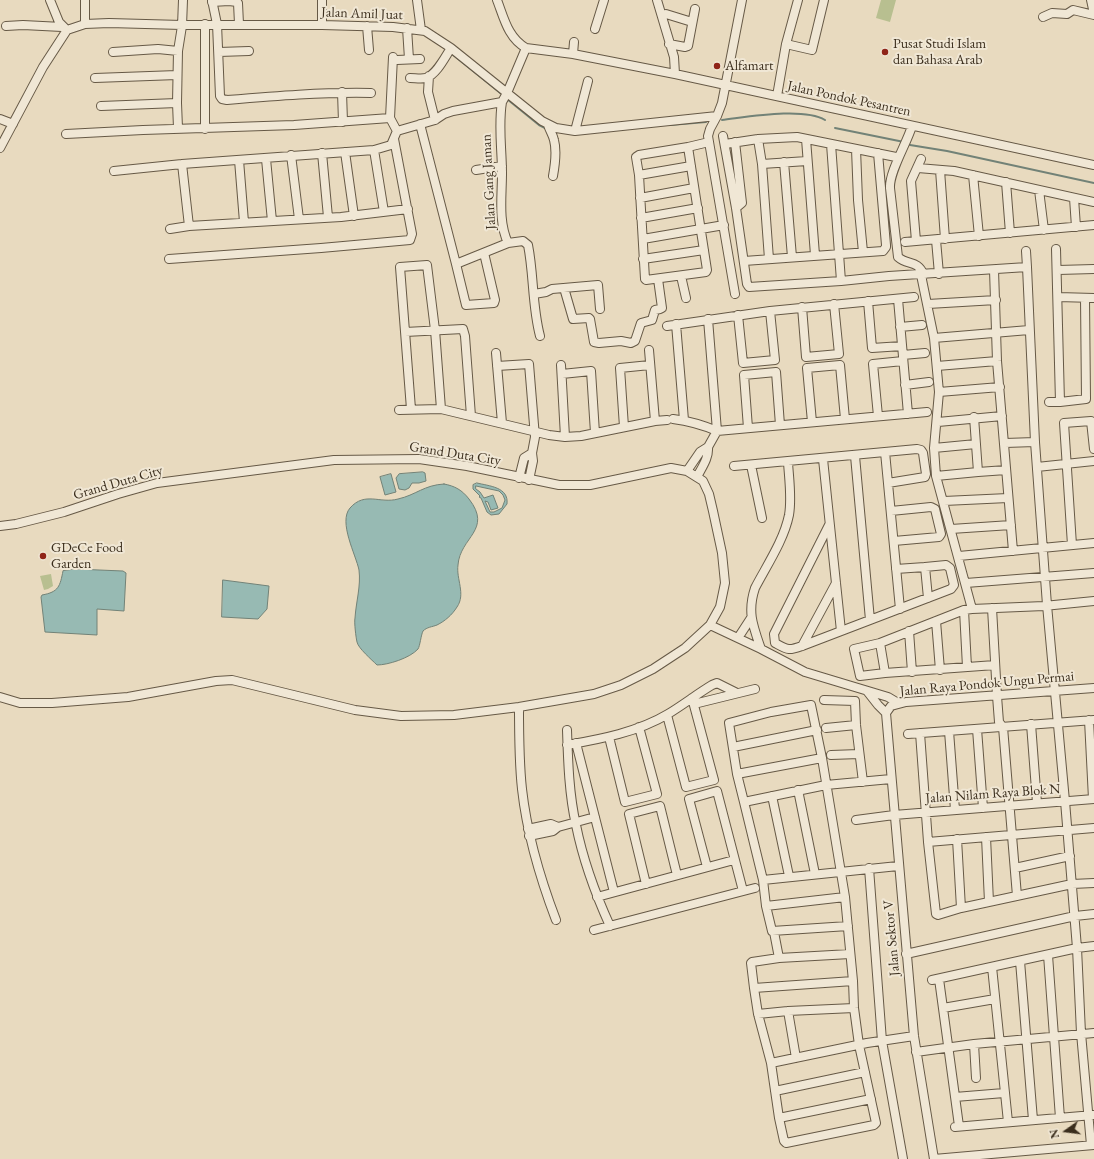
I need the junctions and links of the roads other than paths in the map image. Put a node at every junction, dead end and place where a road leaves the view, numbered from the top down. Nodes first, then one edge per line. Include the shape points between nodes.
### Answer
1 (50, 0) edge
2 (85, 0) edge
3 (183, 0) edge
4 (322, 0) edge
5 (418, 0) edge
6 (497, 0) edge
7 (604, 0) edge
8 (657, 0) edge
9 (742, 0) edge
10 (798, 0) edge
11 (824, 0) edge
12 (1091, 0) edge
13 (212, 1) edge
14 (230, 1) edge
15 (695, 9) dead end
16 (666, 14) dead end
17 (1094, 14) edge
18 (1043, 17) dead end
19 (692, 22) junction
20 (85, 24) junction
21 (239, 24) junction
22 (322, 25) junction
23 (6, 26) dead end
24 (182, 26) junction
25 (205, 26) junction
26 (217, 26) junction
27 (367, 26) junction
28 (65, 28) junction
29 (595, 29) dead end
30 (421, 30) junction
31 (407, 32) junction
32 (574, 42) dead end
33 (670, 44) junction
34 (786, 44) junction
35 (451, 48) junction
36 (526, 48) junction
37 (369, 50) dead end
38 (178, 51) junction
39 (249, 51) dead end
40 (113, 52) dead end
41 (219, 52) junction
42 (573, 54) junction
43 (409, 59) junction
44 (420, 59) dead end
45 (675, 74) junction
46 (178, 75) junction
47 (429, 76) junction
48 (95, 78) dead end
49 (410, 78) dead end
50 (588, 81) dead end
51 (725, 86) junction
52 (342, 92) junction
53 (371, 93) dead end
54 (777, 96) junction
55 (504, 97) junction
56 (177, 103) junction
57 (101, 106) dead end
58 (717, 116) junction
59 (390, 118) junction
60 (0, 119) edge
61 (435, 120) junction
62 (343, 122) junction
63 (13, 124) junction
64 (420, 124) junction
65 (548, 125) junction
66 (912, 126) junction
67 (178, 128) junction
68 (205, 128) junction
69 (396, 131) junction
70 (575, 131) junction
71 (66, 134) dead end
72 (758, 139) junction
73 (806, 139) junction
74 (394, 140) junction
75 (709, 142) junction
76 (736, 142) junction
77 (831, 144) junction
78 (688, 147) junction
79 (0, 148) edge
80 (856, 149) junction
81 (374, 150) junction
82 (345, 152) junction
83 (322, 153) junction
84 (878, 153) junction
85 (291, 155) junction
86 (896, 157) dead end
87 (266, 159) junction
88 (922, 159) dead end
89 (239, 160) junction
90 (807, 160) junction
91 (784, 162) junction
92 (182, 164) junction
93 (762, 164) junction
94 (1094, 165) edge
95 (502, 166) junction
96 (691, 166) junction
97 (918, 168) junction
98 (476, 170) dead end
99 (940, 170) junction
100 (114, 171) dead end
101 (639, 175) junction
102 (973, 175) junction
103 (553, 176) dead end
104 (1006, 182) junction
105 (694, 188) junction
106 (1039, 190) junction
107 (640, 198) junction
108 (1074, 198) junction
109 (1094, 202) edge
110 (698, 208) junction
111 (736, 208) junction
112 (408, 209) junction
113 (384, 212) junction
114 (354, 216) junction
115 (328, 217) junction
116 (641, 218) junction
117 (299, 219) junction
118 (272, 221) junction
119 (244, 222) junction
120 (724, 225) junction
121 (1094, 225) edge
122 (189, 226) junction
123 (1076, 227) junction
124 (170, 229) dead end
125 (701, 229) junction
126 (1044, 230) junction
127 (1010, 233) junction
128 (979, 236) junction
129 (643, 239) junction
130 (941, 240) junction
131 (916, 241) junction
132 (905, 242) dead end
133 (508, 243) junction
134 (1056, 249) dead end
135 (704, 250) junction
136 (1026, 251) dead end
137 (863, 252) junction
138 (484, 253) junction
139 (840, 254) junction
140 (815, 256) junction
141 (792, 257) junction
142 (169, 259) dead end
143 (769, 259) junction
144 (643, 260) junction
145 (744, 261) junction
146 (456, 264) junction
147 (1028, 267) junction
148 (1094, 269) edge
149 (994, 270) junction
150 (1058, 270) junction
151 (939, 274) junction
152 (923, 275) junction
153 (681, 276) junction
154 (658, 279) junction
155 (841, 281) junction
156 (564, 288) junction
157 (534, 294) junction
158 (735, 294) dead end
159 (914, 297) dead end
160 (1058, 297) junction
161 (686, 298) dead end
162 (898, 298) junction
163 (1085, 298) junction
164 (1094, 298) edge
165 (996, 300) junction
166 (868, 301) junction
167 (834, 304) junction
168 (928, 304) junction
169 (802, 307) junction
170 (600, 309) dead end
171 (770, 311) junction
172 (738, 315) junction
173 (708, 319) junction
174 (676, 324) junction
175 (922, 325) dead end
176 (667, 326) dead end
177 (900, 327) junction
178 (435, 330) junction
179 (1029, 330) junction
180 (405, 332) junction
181 (997, 333) junction
182 (540, 336) dead end
183 (934, 338) junction
184 (902, 346) junction
185 (649, 350) dead end
186 (496, 353) dead end
187 (925, 353) dead end
188 (903, 358) junction
189 (997, 361) junction
190 (561, 365) dead end
191 (650, 365) junction
192 (498, 366) junction
193 (937, 366) junction
194 (562, 374) junction
195 (929, 382) dead end
196 (905, 385) junction
197 (1090, 386) edge
198 (1000, 387) junction
199 (939, 392) junction
200 (1049, 402) dead end
201 (1060, 402) junction
202 (410, 409) junction
203 (441, 409) junction
204 (399, 410) dead end
205 (927, 412) dead end
206 (908, 414) junction
207 (471, 416) junction
208 (878, 416) junction
209 (1002, 416) junction
210 (974, 417) junction
211 (845, 419) junction
212 (684, 420) junction
213 (655, 421) junction
214 (812, 422) junction
215 (938, 422) junction
216 (502, 423) junction
217 (780, 425) junction
218 (624, 427) junction
219 (748, 428) junction
220 (534, 431) junction
221 (717, 431) junction
222 (595, 433) junction
223 (1094, 434) edge
224 (565, 437) junction
225 (1035, 442) junction
226 (1005, 443) junction
227 (976, 444) junction
228 (708, 447) junction
229 (934, 448) junction
230 (1094, 449) edge
231 (532, 452) junction
232 (885, 452) junction
233 (855, 456) junction
234 (823, 459) junction
235 (1094, 461) edge
236 (788, 462) junction
237 (1066, 464) junction
238 (751, 465) junction
239 (734, 466) dead end
240 (1037, 467) junction
241 (687, 470) junction
242 (1006, 470) junction
243 (978, 472) junction
244 (936, 476) junction
245 (697, 477) junction
246 (519, 478) junction
247 (529, 480) junction
248 (888, 483) junction
249 (1008, 498) junction
250 (944, 501) junction
251 (891, 511) junction
252 (762, 518) dead end
253 (829, 525) junction
254 (0, 526) edge
255 (1010, 526) junction
256 (951, 529) junction
257 (894, 541) junction
258 (1094, 544) edge
259 (1072, 545) junction
260 (1043, 548) junction
261 (1013, 552) junction
262 (959, 556) junction
263 (925, 567) junction
264 (896, 569) junction
265 (1094, 573) edge
266 (1046, 577) junction
267 (836, 583) junction
268 (966, 584) junction
269 (928, 598) junction
270 (1094, 600) edge
271 (1047, 605) junction
272 (992, 608) junction
273 (900, 609) junction
274 (972, 609) junction
275 (964, 610) junction
276 (751, 618) junction
277 (870, 620) junction
278 (936, 621) junction
279 (710, 625) junction
280 (841, 631) junction
281 (909, 631) junction
282 (738, 638) junction
283 (880, 643) junction
284 (802, 646) junction
285 (760, 649) junction
286 (995, 665) junction
287 (967, 667) junction
288 (940, 670) junction
289 (912, 672) junction
290 (885, 673) junction
291 (1094, 688) edge
292 (755, 689) dead end
293 (1056, 690) junction
294 (867, 692) junction
295 (737, 693) junction
296 (997, 696) junction
297 (0, 697) edge
298 (824, 700) dead end
299 (693, 701) junction
300 (898, 703) junction
301 (519, 707) junction
302 (886, 712) junction
303 (667, 715) junction
304 (1091, 720) edge
305 (1059, 722) junction
306 (1031, 724) junction
307 (856, 726) junction
308 (639, 727) junction
309 (1003, 727) junction
310 (826, 728) dead end
311 (977, 729) junction
312 (566, 730) dead end
313 (817, 730) junction
314 (949, 731) junction
315 (920, 733) junction
316 (908, 734) dead end
317 (609, 737) junction
318 (576, 744) junction
319 (567, 745) junction
320 (733, 747) junction
321 (859, 754) junction
322 (831, 755) dead end
323 (822, 758) junction
324 (737, 774) junction
325 (891, 779) junction
326 (863, 782) junction
327 (826, 785) junction
328 (798, 790) junction
329 (772, 796) junction
330 (1093, 799) edge
331 (1066, 801) junction
332 (744, 802) junction
333 (1037, 803) junction
334 (1009, 805) junction
335 (983, 808) junction
336 (955, 810) junction
337 (926, 812) junction
338 (894, 814) junction
339 (595, 818) junction
340 (856, 820) dead end
341 (576, 823) junction
342 (1094, 828) edge
343 (1067, 829) junction
344 (529, 833) junction
345 (1012, 835) junction
346 (986, 837) junction
347 (957, 839) junction
348 (928, 842) junction
349 (1070, 856) junction
350 (734, 860) junction
351 (898, 866) junction
352 (707, 868) junction
353 (869, 868) junction
354 (1015, 868) junction
355 (845, 871) junction
356 (815, 874) junction
357 (677, 875) junction
358 (789, 876) junction
359 (763, 880) junction
360 (1094, 883) edge
361 (646, 884) junction
362 (1072, 884) junction
363 (755, 888) dead end
364 (743, 891) junction
365 (614, 892) junction
366 (1017, 896) junction
367 (597, 897) junction
368 (845, 897) junction
369 (989, 902) junction
370 (766, 906) junction
371 (961, 908) junction
372 (1094, 914) edge
373 (1074, 916) junction
374 (556, 920) dead end
375 (610, 926) junction
376 (848, 926) junction
377 (594, 930) dead end
378 (774, 932) junction
379 (1094, 946) edge
380 (1077, 948) junction
381 (850, 954) junction
382 (906, 954) junction
383 (1048, 955) junction
384 (779, 958) junction
385 (1020, 961) junction
386 (992, 967) junction
387 (853, 981) junction
388 (754, 988) junction
389 (995, 999) junction
390 (854, 1008) junction
391 (943, 1008) junction
392 (788, 1011) junction
393 (758, 1014) junction
394 (1081, 1033) junction
395 (1094, 1033) edge
396 (914, 1036) junction
397 (1053, 1036) junction
398 (1027, 1040) junction
399 (882, 1041) junction
400 (1000, 1042) junction
401 (863, 1044) junction
402 (974, 1044) junction
403 (948, 1048) junction
404 (916, 1052) junction
405 (796, 1058) junction
406 (771, 1063) junction
407 (865, 1072) junction
408 (976, 1078) dead end
409 (775, 1091) junction
410 (1004, 1093) junction
411 (955, 1097) junction
412 (871, 1099) junction
413 (1091, 1115) edge
414 (779, 1118) junction
415 (1060, 1118) junction
416 (1033, 1120) junction
417 (1008, 1122) junction
418 (1092, 1145) edge
419 (903, 1159) edge
420 (934, 1159) edge

1 - 28 street via 57,18
2 - 20 street
3 - 24 street
4 - 22 street
5 - 30 street
6 - 36 street via 512,36
7 - 29 street
8 - 33 street
9 - 51 street
10 - 34 street
11 - 34 street via 812,50
12 - 17 street
13 - 14 street
13 - 26 street
14 - 21 street via 238,3
15 - 19 street
16 - 19 street
17 - 18 street via 1073,10 1067,14 1052,13
19 - 33 street via 688,46
20 - 24 street, Jalan Amil Juat
20 - 28 street, Jalan Amil Juat
21 - 22 street, Jalan Amil Juat
21 - 26 street, Jalan Amil Juat
22 - 27 street, Jalan Amil Juat
23 - 28 street
24 - 25 street, Jalan Amil Juat
24 - 38 street
25 - 26 street, Jalan Amil Juat
25 - 68 street
26 - 41 street
27 - 31 street, Jalan Amil Juat
27 - 37 street
28 - 63 street
30 - 31 street, Jalan Amil Juat
30 - 35 street, Jalan Amil Juat
31 - 43 street
32 - 42 street
33 - 45 street
34 - 54 street
35 - 47 street
35 - 55 street, Jalan Amil Juat
36 - 42 street, Jalan Pondok Pesantren
36 - 55 street, Jalan Gang Jaman
38 - 40 street
38 - 46 street
39 - 41 street
41 - 52 street via 220,96 225,100
42 - 45 street, Jalan Pondok Pesantren
43 - 44 street
43 - 59 street via 395,59
45 - 51 street, Jalan Pondok Pesantren
46 - 48 street
46 - 56 street
47 - 49 street
47 - 61 street via 427,89
50 - 70 street
51 - 54 street, Jalan Pondok Pesantren
51 - 58 street
52 - 53 street
52 - 62 street
54 - 66 street, Jalan Pondok Pesantren
55 - 61 street via 453,111
55 - 65 street, Jalan Amil Juat
55 - 95 street, Jalan Gang Jaman via 500,123
56 - 57 street
56 - 67 street
58 - 70 street
58 - 75 street via 709,131
59 - 62 street
59 - 69 street
60 - 63 street
61 - 64 street
62 - 68 street
63 - 79 street
64 - 69 street
64 - 146 street
65 - 70 street
65 - 103 street via 554,140
66 - 94 street, Jalan Pondok Pesantren
66 - 152 street via 891,178 890,188 898,257 902,261 915,263 921,268
67 - 68 street
67 - 71 street
69 - 74 street
72 - 73 street via 792,136
72 - 76 street
72 - 93 street
73 - 77 street
73 - 90 street
74 - 81 street via 388,147
74 - 112 street
75 - 78 street
75 - 120 street
76 - 111 street via 742,203
76 - 111 street via 724,140
77 - 80 street
77 - 139 street
78 - 96 street
78 - 101 street via 637,156
80 - 84 street
80 - 137 street
81 - 82 street
81 - 113 street
82 - 83 street
82 - 114 street
83 - 85 street
83 - 115 street
84 - 86 street
84 - 137 street via 886,247 882,251
85 - 87 street
85 - 117 street
87 - 89 street
87 - 118 street
88 - 97 street
89 - 92 street
89 - 119 street
90 - 91 street
90 - 140 street
91 - 93 street
91 - 141 street
92 - 100 street
92 - 122 street
93 - 143 street
95 - 98 street
95 - 133 street, Jalan Gang Jaman via 502,225
96 - 101 street
96 - 105 street
97 - 99 street
97 - 131 street via 910,184
99 - 102 street
99 - 130 street
101 - 107 street
102 - 104 street
102 - 128 street
104 - 106 street
104 - 127 street
105 - 107 street
105 - 110 street
106 - 108 street
106 - 126 street
107 - 116 street
108 - 109 street
108 - 123 street
110 - 116 street
110 - 125 street
111 - 145 street
112 - 113 street
112 - 142 street via 412,237 408,241
113 - 114 street
114 - 115 street
115 - 117 street
116 - 129 street
117 - 118 street
118 - 119 street
119 - 122 street
120 - 125 street
120 - 158 street
121 - 123 street
122 - 124 street
123 - 126 street
125 - 129 street
125 - 135 street
126 - 127 street
127 - 128 street
128 - 130 street
129 - 144 street
130 - 131 street
130 - 151 street
131 - 132 street
133 - 138 street
133 - 157 street, Jalan Gang Jaman via 523,241 527,244
134 - 150 street
135 - 144 street
135 - 153 street via 707,271
136 - 147 street
137 - 139 street
138 - 146 street
138 - 146 street via 496,300 494,303 466,305
139 - 140 street
139 - 155 street
140 - 141 street
141 - 143 street
143 - 145 street
144 - 154 street via 645,280
145 - 155 street via 747,284 750,287
147 - 149 street
147 - 179 street
148 - 150 street
149 - 151 street
149 - 165 street
150 - 160 street
151 - 152 street
152 - 155 street
152 - 168 street
153 - 154 street
153 - 161 street
154 - 156 street via 662,308 655,310 652,320 641,323 637,338 631,343 594,342 590,319 573,319
156 - 157 street
156 - 170 street via 598,285
157 - 182 street, Jalan Gang Jaman
159 - 162 street
160 - 163 street
160 - 201 street
162 - 166 street
162 - 177 street
163 - 164 street
163 - 197 street
165 - 168 street
165 - 181 street
166 - 167 street
166 - 184 street via 872,348
167 - 169 street
167 - 169 street via 839,354 806,357
168 - 183 street
169 - 171 street
171 - 172 street
171 - 172 street via 775,360 743,364
172 - 173 street
173 - 174 street
173 - 221 street
174 - 176 street
174 - 212 street
175 - 177 street
177 - 184 street
178 - 180 street
178 - 180 street via 427,265 400,267
178 - 203 street
178 - 207 street via 463,329
179 - 181 street
179 - 225 street
180 - 202 street
181 - 183 street
181 - 189 street
183 - 193 street
184 - 188 street
185 - 191 street
186 - 192 street
187 - 188 street
188 - 196 street
188 - 208 street via 873,364
189 - 193 street
189 - 198 street
190 - 194 street
191 - 213 street
191 - 218 street via 620,368
192 - 216 street
192 - 220 street via 529,364
193 - 199 street
194 - 222 street via 591,371
194 - 224 street
195 - 196 street
196 - 206 street
197 - 201 street via 1085,400
198 - 199 street
198 - 209 street
199 - 215 street
200 - 201 street
202 - 203 street
202 - 204 street
203 - 207 street
205 - 206 street
206 - 208 street
207 - 216 street
208 - 211 street
209 - 210 street
209 - 226 street
210 - 215 street
210 - 227 street
211 - 214 street
211 - 214 street via 840,365 807,368
212 - 213 street
212 - 221 street
213 - 218 street
214 - 217 street
215 - 229 street
216 - 220 street
217 - 219 street
217 - 219 street via 776,372 744,375
218 - 222 street
219 - 221 street
220 - 224 street
220 - 231 street
221 - 228 street
222 - 224 street
223 - 230 street
223 - 237 street via 1091,421 1064,423
225 - 226 street
225 - 240 street
226 - 242 street
227 - 229 street
227 - 243 street
228 - 241 street via 700,452
228 - 245 street via 709,454
229 - 244 street
231 - 246 street via 524,458
231 - 247 street via 534,461
232 - 233 street
232 - 248 street
232 - 248 street via 921,450 926,474 922,478
233 - 234 street
233 - 277 street
234 - 236 street
234 - 253 street
235 - 237 street
236 - 238 street
236 - 276 street via 789,514 781,537 752,596
237 - 240 street
237 - 259 street
238 - 239 street
238 - 252 street
240 - 260 street
241 - 245 street
241 - 247 street, Grand Duta City via 671,468 590,485 559,485
242 - 243 street
242 - 249 street
243 - 244 street
244 - 250 street
245 - 279 street via 703,481 709,494 725,569 720,607
246 - 247 street, Grand Duta City
246 - 254 street, Grand Duta City via 419,458 334,460 157,483 64,512
248 - 251 street
249 - 250 street
249 - 255 street
250 - 256 street
251 - 257 street
251 - 257 street via 931,507 935,509 941,534 939,537
253 - 267 street
253 - 284 street via 774,634 775,643 788,649
255 - 256 street
255 - 261 street
256 - 262 street
257 - 264 street
258 - 259 street
259 - 260 street
260 - 261 street
260 - 266 street
261 - 262 street
262 - 268 street
263 - 264 street
263 - 269 street
263 - 269 street via 946,565 950,568 954,586
264 - 273 street
265 - 266 street
266 - 268 street
266 - 271 street
267 - 280 street
267 - 284 street
268 - 274 street
269 - 273 street
270 - 271 street
271 - 272 street
271 - 293 street
272 - 274 street
272 - 286 street
273 - 277 street
274 - 275 street
275 - 278 street
275 - 287 street
276 - 282 street
276 - 285 street
277 - 280 street
278 - 281 street
278 - 288 street
279 - 282 street
279 - 301 street via 685,648 653,669 621,685 594,694
280 - 284 street
281 - 283 street
281 - 289 street
282 - 285 street
283 - 290 street
283 - 290 street via 854,649 860,676
285 - 294 street via 805,672
286 - 287 street
286 - 296 street
287 - 288 street
288 - 289 street
289 - 290 street
291 - 293 street, Jalan Raya Pondok Ungu Permai
292 - 295 street
293 - 296 street, Jalan Raya Pondok Ungu Permai
293 - 305 street
294 - 300 street via 888,697
294 - 302 street
295 - 299 street
295 - 299 street via 717,683
296 - 300 street, Jalan Raya Pondok Ungu Permai
296 - 309 street via 999,722
297 - 301 street via 20,703 128,697 232,680 355,710 401,716 454,715
298 - 307 street via 854,700
299 - 303 street
299 - 303 street via 714,780 686,787
300 - 302 street, Jalan Raya Pondok Ungu Permai
301 - 344 street via 522,790
302 - 325 street, Jalan Sektor V
303 - 308 street
304 - 305 street
304 - 330 street
305 - 306 street
305 - 331 street
306 - 309 street
306 - 333 street
307 - 310 street
307 - 321 street
308 - 317 street
308 - 317 street via 657,794 626,802
309 - 311 street
309 - 334 street
311 - 314 street
311 - 335 street
312 - 319 street
313 - 320 street
313 - 320 street via 811,705 772,712 729,723
313 - 323 street
314 - 315 street
314 - 336 street
315 - 316 street
315 - 337 street
317 - 318 street
318 - 319 street
318 - 339 street
319 - 341 street
320 - 324 street
321 - 322 street
321 - 326 street
323 - 324 street
323 - 327 street
324 - 332 street
325 - 326 street
325 - 338 street, Jalan Sektor V
326 - 327 street
327 - 328 street
327 - 355 street
328 - 329 street
328 - 356 street
329 - 332 street
329 - 358 street
330 - 331 street, Jalan Nilam Raya Blok N
331 - 333 street, Jalan Nilam Raya Blok N
331 - 343 street
332 - 359 street
333 - 334 street, Jalan Nilam Raya Blok N
334 - 335 street, Jalan Nilam Raya Blok N
334 - 345 street
335 - 336 street, Jalan Nilam Raya Blok N
336 - 337 street, Jalan Nilam Raya Blok N
337 - 338 street, Jalan Nilam Raya Blok N
337 - 348 street
338 - 340 street, Jalan Nilam Raya Blok N
338 - 351 street, Jalan Sektor V
339 - 341 street
339 - 365 street
341 - 344 street via 558,827 553,831
341 - 367 street via 584,859
342 - 343 street
343 - 345 street
343 - 349 street
344 - 374 street via 542,883
345 - 346 street
345 - 354 street
346 - 347 street
346 - 369 street
347 - 348 street
347 - 371 street
348 - 371 street via 935,913 938,915
349 - 354 street
349 - 362 street
350 - 352 street
350 - 352 street via 717,791 689,799
350 - 364 street
351 - 353 street
351 - 382 street, Jalan Sektor V
352 - 357 street
353 - 355 street
353 - 399 street
354 - 366 street
355 - 356 street
355 - 368 street
356 - 358 street
357 - 361 street
357 - 361 street via 660,806 629,814
358 - 359 street
359 - 370 street
360 - 362 street
361 - 365 street
362 - 366 street
362 - 373 street
363 - 364 street
364 - 375 street
365 - 367 street
366 - 369 street
367 - 375 street
368 - 370 street
368 - 376 street
369 - 371 street
370 - 378 street via 770,930
372 - 373 street
373 - 380 street
373 - 382 street
375 - 377 street
376 - 378 street
376 - 381 street
378 - 384 street
379 - 380 street
380 - 383 street
380 - 394 street
381 - 384 street
381 - 387 street
382 - 396 street, Jalan Sektor V
383 - 385 street
383 - 397 street
384 - 388 street via 751,963
385 - 386 street
385 - 398 street
386 - 389 street
386 - 391 street via 936,980
387 - 388 street
387 - 390 street
388 - 393 street
389 - 391 street
389 - 400 street
390 - 392 street
390 - 401 street
391 - 403 street
392 - 393 street
392 - 405 street
393 - 406 street
394 - 395 street
394 - 397 street
394 - 413 street
396 - 399 street
396 - 404 street, Jalan Sektor V
397 - 398 street
397 - 415 street
398 - 400 street
398 - 416 street
399 - 401 street
399 - 419 street
400 - 402 street
400 - 410 street
401 - 405 street
401 - 407 street
402 - 403 street
402 - 408 street
403 - 404 street
403 - 411 street
404 - 420 street, Jalan Sektor V
405 - 406 street
406 - 409 street
407 - 409 street
407 - 412 street
409 - 414 street
410 - 411 street
410 - 417 street
411 - 417 street via 956,1126
412 - 414 street
412 - 414 street via 876,1123 874,1125 788,1144 784,1141
413 - 415 street
413 - 418 street
415 - 416 street
416 - 417 street
418 - 420 street

